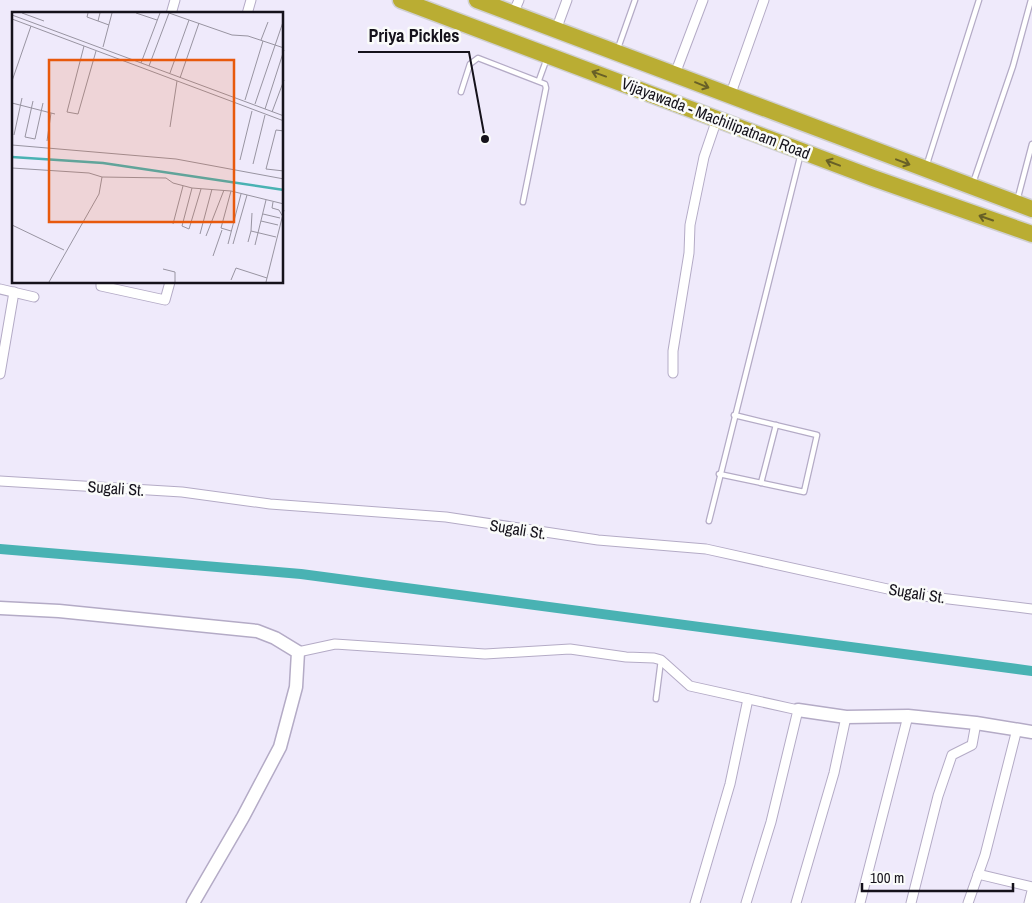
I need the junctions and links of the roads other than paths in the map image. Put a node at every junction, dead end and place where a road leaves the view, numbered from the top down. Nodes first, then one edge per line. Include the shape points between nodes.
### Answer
1 (401, 0) edge
2 (477, 0) edge
3 (567, 0) edge
4 (635, 0) edge
5 (703, 0) edge
6 (764, 0) edge
7 (979, 0) edge
8 (1031, 0) edge
9 (516, 7) edge
10 (556, 30) junction
11 (616, 52) junction
12 (549, 55) junction
13 (675, 74) junction
14 (539, 80) junction
15 (462, 92) dead end
16 (730, 96) junction
17 (715, 118) junction
18 (1032, 144) edge
19 (801, 151) junction
20 (925, 170) junction
21 (972, 187) junction
22 (523, 202) dead end
23 (1016, 203) junction
24 (1032, 209) edge
25 (1032, 234) edge
26 (100, 284) edge
27 (169, 284) edge
28 (0, 289) edge
29 (14, 292) junction
30 (34, 297) dead end
31 (673, 373) dead end
32 (0, 374) edge
33 (734, 415) junction
34 (776, 425) junction
35 (719, 474) junction
36 (0, 481) edge
37 (761, 483) junction
38 (709, 521) dead end
39 (0, 608) edge
40 (1032, 609) edge
41 (298, 652) junction
42 (660, 660) junction
43 (656, 699) dead end
44 (748, 699) junction
45 (798, 710) junction
46 (908, 716) junction
47 (846, 718) junction
48 (976, 723) junction
49 (1017, 729) junction
50 (1032, 732) edge
51 (978, 874) junction
52 (1032, 887) edge
53 (1032, 891) edge
54 (193, 903) edge
55 (695, 903) edge
56 (746, 903) edge
57 (796, 903) edge
58 (860, 903) edge
59 (911, 903) edge
60 (968, 903) edge
61 (1029, 903) edge

1 - 12 highway, Vijayawada - Machilipatnam Road
2 - 9 highway, Vijayawada - Machilipatnam Road
3 - 10 street
4 - 11 lane
5 - 13 street
6 - 16 street
7 - 20 lane
8 - 21 lane via 1013,66
9 - 10 highway, Vijayawada - Machilipatnam Road
10 - 11 highway, Vijayawada - Machilipatnam Road
11 - 13 highway, Vijayawada - Machilipatnam Road
12 - 14 lane
17 -> 12 highway, Vijayawada - Machilipatnam Road
13 -> 16 highway, Vijayawada - Machilipatnam Road
14 - 15 lane via 478,58 470,64
14 - 22 lane via 546,88
16 -> 20 highway, Vijayawada - Machilipatnam Road
17 - 19 highway, Vijayawada - Machilipatnam Road
17 - 31 street via 690,225 689,253 673,351
18 - 23 lane
25 -> 19 highway, Vijayawada - Machilipatnam Road
19 - 33 lane via 772,276
20 - 21 highway, Vijayawada - Machilipatnam Road
21 - 23 highway, Vijayawada - Machilipatnam Road
23 - 24 highway, Vijayawada - Machilipatnam Road
26 - 27 street via 165,300
28 - 29 street
29 - 30 street
29 - 32 street
33 - 34 lane
33 - 35 lane
34 - 37 lane
34 - 37 lane via 817,436 804,492
35 - 37 lane
35 - 38 lane
36 - 40 street, Sugali St. via 182,492 270,504 446,517 598,540 706,549 915,595
39 - 41 street via 257,630
41 - 42 street via 334,644 485,654 570,649
41 - 54 street via 296,687 280,747
42 - 43 lane
42 - 44 street via 690,686
44 - 45 street
44 - 55 street via 730,784
45 - 47 street
45 - 56 street via 771,822
46 - 47 street
46 - 48 street
46 - 58 street
47 - 57 street via 834,773
48 - 49 street
48 - 59 street via 972,745 952,755 938,796
49 - 50 street
49 - 51 street
51 - 52 street
51 - 60 street
53 - 61 street

